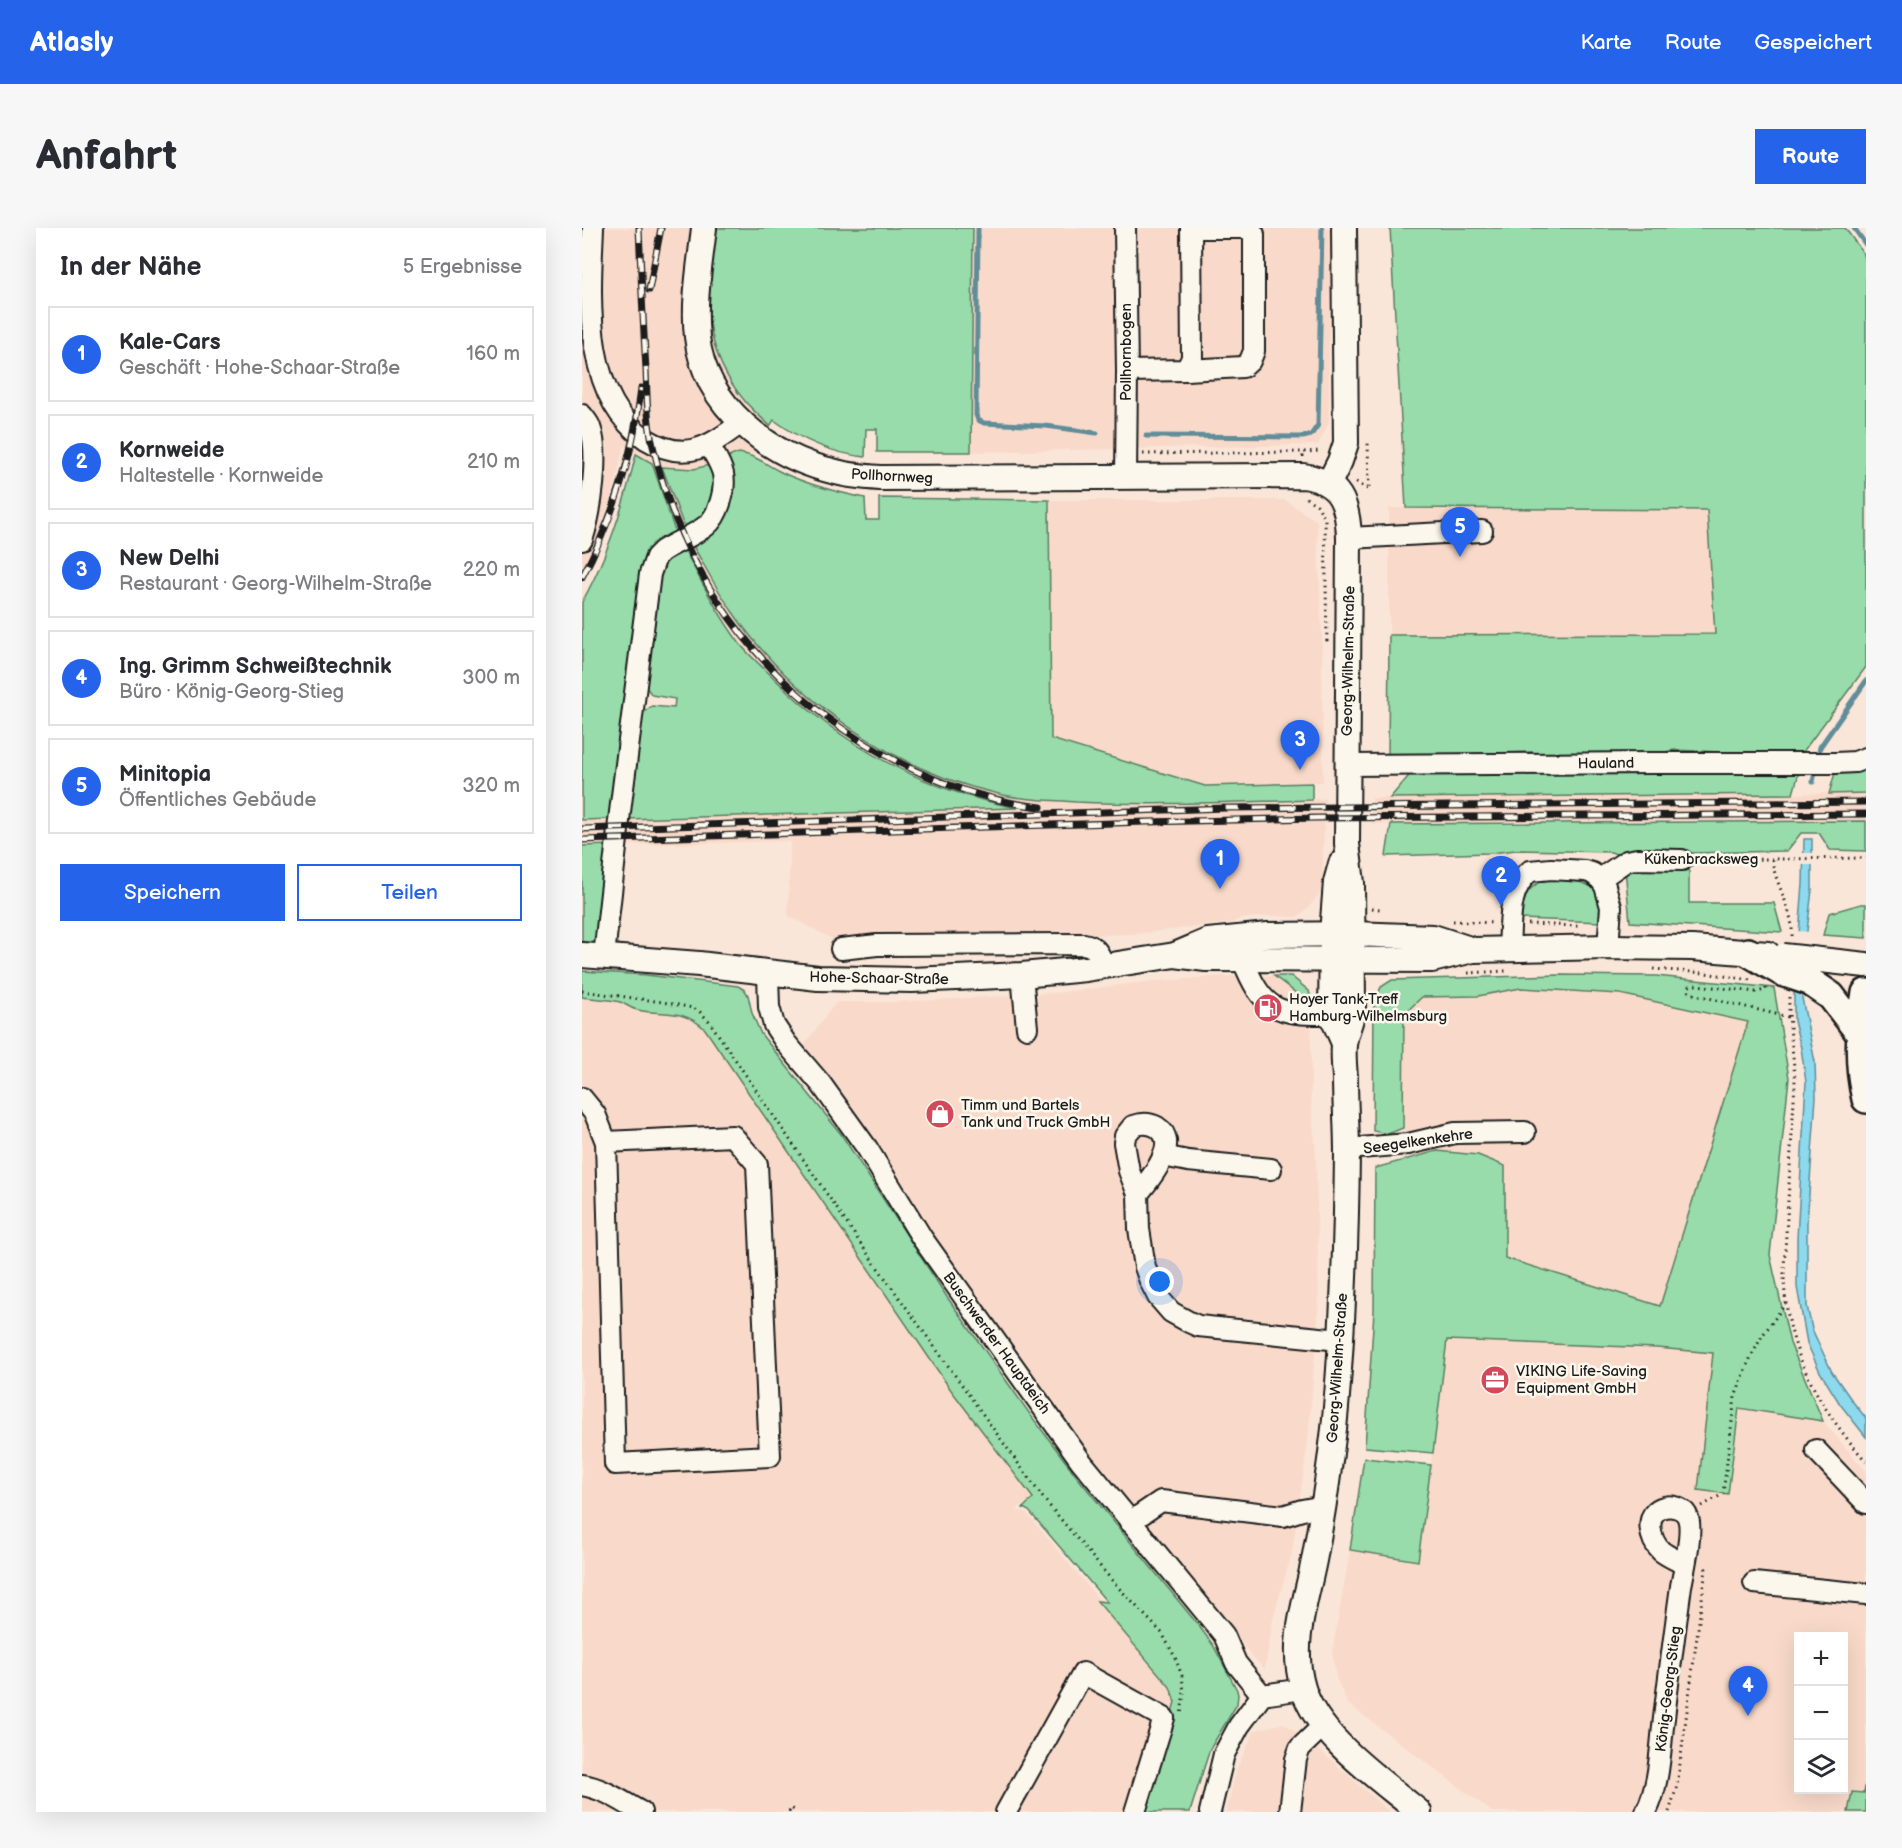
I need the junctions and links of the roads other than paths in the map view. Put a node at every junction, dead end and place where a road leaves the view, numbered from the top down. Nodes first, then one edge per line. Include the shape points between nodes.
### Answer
1 (593, 228) edge
2 (704, 228) edge
3 (1125, 228) edge
4 (1191, 228) edge
5 (1344, 228) edge
6 (587, 263) edge
7 (587, 333) edge
8 (1186, 370) junction
9 (1127, 371) junction
10 (582, 415) edge
11 (741, 423) junction
12 (709, 445) junction
13 (1126, 465) junction
14 (1317, 486) junction
15 (1482, 531) dead end
16 (1349, 538) junction
17 (582, 540) edge
18 (1866, 758) edge
19 (1346, 765) junction
20 (1682, 860) road end
21 (1600, 879) junction
22 (1343, 934) junction
23 (1608, 947) junction
24 (841, 949) dead end
25 (1509, 949) junction
26 (1473, 950) junction
27 (1748, 952) joint
28 (593, 955) edge
29 (1175, 955) junction
30 (1242, 958) junction
31 (1342, 959) junction
32 (1866, 965) edge
33 (1105, 966) junction
34 (768, 974) junction
35 (1790, 974) junction
36 (1022, 975) junction
37 (1866, 993) edge
38 (1331, 1014) junction
39 (1027, 1028) dead end
40 (1861, 1035) junction
41 (1344, 1043) junction
42 (582, 1098) edge
43 (1866, 1099) edge
44 (1525, 1132) dead end
45 (606, 1142) junction
46 (1347, 1149) junction
47 (1163, 1156) junction
48 (1271, 1169) dead end
49 (1138, 1194) junction
50 (1340, 1340) junction
51 (1816, 1450) dead end
52 (1866, 1503) edge
53 (1324, 1506) junction
54 (1131, 1522) junction
55 (1686, 1558) junction
56 (1754, 1583) dead end
57 (1866, 1594) edge
58 (1303, 1689) junction
59 (1262, 1695) junction
60 (1323, 1726) junction
61 (582, 1785) edge
62 (641, 1812) edge
63 (1006, 1812) edge
64 (1135, 1812) edge
65 (1210, 1812) edge
66 (1290, 1812) edge
67 (1419, 1812) edge
68 (1646, 1812) edge

1 - 6 street
2 - 11 main road, Pollhornweg via 696,309 699,349 710,383 724,406
3 - 9 street, Pollhornbogen
4 - 8 street via 1192,358
4 - 8 street via 1243,228 1254,234 1254,351 1243,367
5 - 14 main road via 1346,443 1340,461
6 - 7 street
7 - 12 street via 604,389 630,428 652,443 674,450 691,451
8 - 9 street
9 - 13 street, Pollhornbogen
10 - 17 street via 590,425 594,474
11 - 12 street
11 - 13 main road, Pollhornweg via 799,460 861,477
12 - 28 street via 724,478 716,512 706,526 662,551 650,574 621,801
13 - 14 main road, Pollhornweg via 1303,476
14 - 16 main road, Georg-Wilhelm-Straße via 1339,496 1347,513
15 - 16 street
16 - 19 main road, Georg-Wilhelm-Straße
18 - 19 street, Hauland via 1836,763
19 - 22 main road, Georg-Wilhelm-Straße via 1347,844 1352,882
20 - 21 street, Kükenbracksweg via 1626,861
21 - 23 street via 1611,906
21 - 25 street via 1585,871 1536,870 1524,875 1514,892
22 - 26 main road, Hohe-Schaar-Straße via 1433,937
22 - 29 main road, Hohe-Schaar-Straße via 1208,941
22 - 31 main road, Georg-Wilhelm-Straße
23 - 25 main road
23 - 27 main road
24 - 33 street via 877,945 1084,944 1096,950
25 - 26 main road
26 - 31 main road, Hohe-Schaar-Straße via 1432,960
27 - 35 highway
28 - 34 main road, Hohe-Schaar-Straße
29 - 30 main road, Hohe-Schaar-Straße
29 - 33 main road, Hohe-Schaar-Straße
30 - 31 main road, Hohe-Schaar-Straße
30 - 38 street via 1253,984 1278,1010
31 - 38 main road, Georg-Wilhelm-Straße
31 - 41 main road, Georg-Wilhelm-Straße via 1353,1017
32 - 35 main road
33 - 36 main road, Hohe-Schaar-Straße
34 - 36 main road, Hohe-Schaar-Straße via 878,980
34 - 54 street, Buschwerder Hauptdeich via 774,1025 867,1148 922,1238 1081,1461
35 - 40 highway via 1831,996
36 - 39 street
37 - 40 highway
38 - 41 main road, Georg-Wilhelm-Straße
40 - 43 highway
41 - 46 main road, Georg-Wilhelm-Straße
42 - 45 street
44 - 46 street, Seegelkenkehre via 1455,1133 1388,1147
45 - 45 street via 615,1464 770,1456 757,1164 733,1136
46 - 50 main road, Georg-Wilhelm-Straße
47 - 48 street
47 - 49 street
47 - 49 street via 1166,1138 1158,1128 1139,1124 1128,1131 1124,1143 1126,1156
49 - 50 street via 1145,1267 1153,1290 1171,1312 1198,1326
50 - 53 main road, Georg-Wilhelm-Straße
51 - 52 street
53 - 54 street via 1283,1516 1161,1501
53 - 58 main road, Georg-Wilhelm-Straße via 1298,1634
54 - 59 street, Buschwerder Hauptdeich via 1224,1635 1236,1663
55 - 55 street, König-Georg-Stieg via 1661,1551 1652,1536 1650,1523 1654,1513 1663,1507 1680,1508 1688,1515
55 - 68 street, König-Georg-Stieg via 1656,1782
56 - 57 street
58 - 59 street
58 - 60 main road, Georg-Wilhelm-Straße
59 - 65 street via 1224,1754
60 - 66 street via 1300,1748
60 - 67 main road, Georg-Wilhelm-Straße
61 - 62 street via 605,1792
63 - 64 street via 1083,1673 1164,1718

